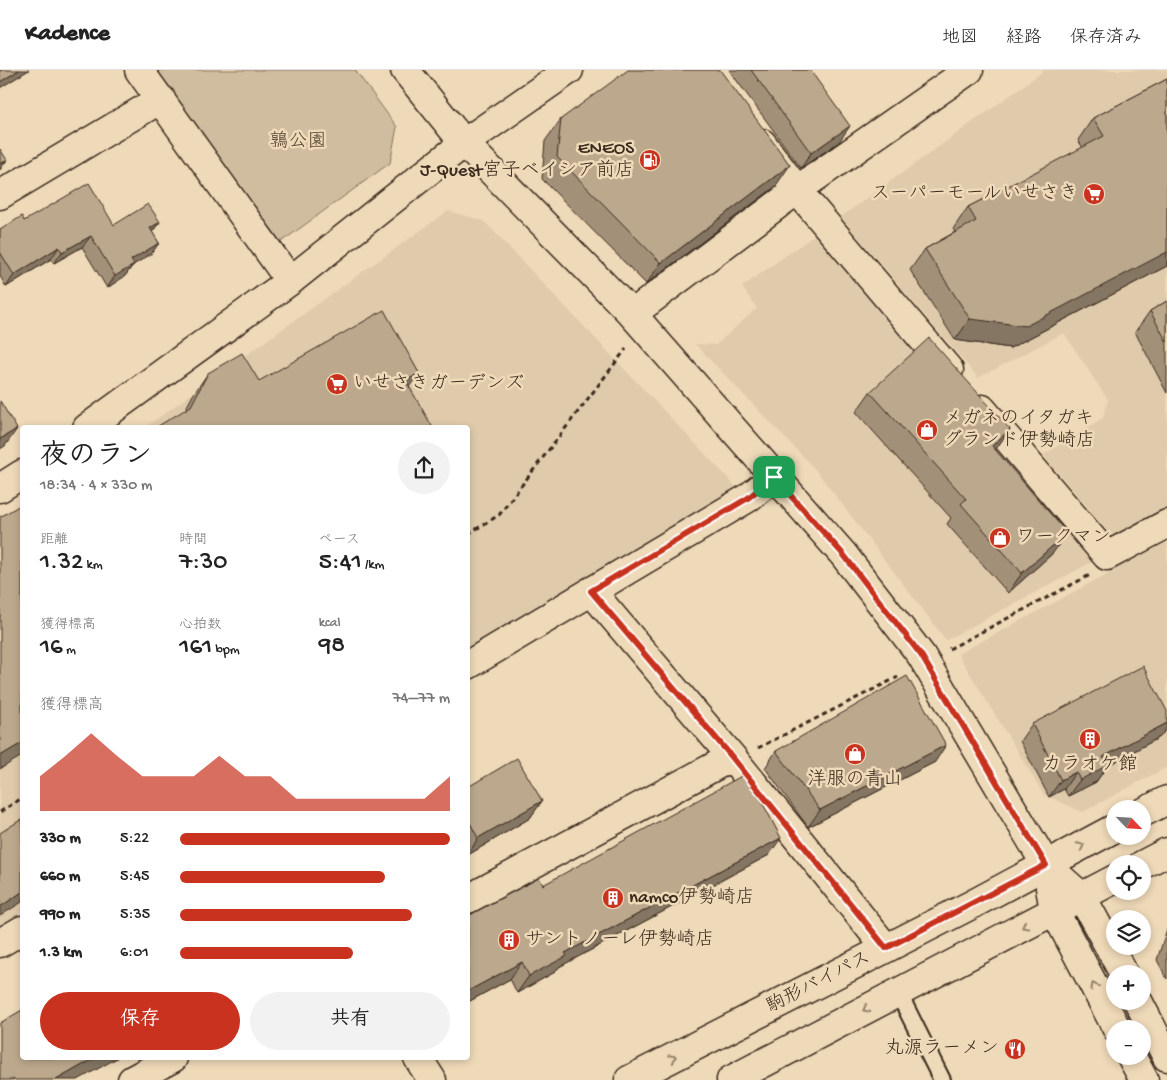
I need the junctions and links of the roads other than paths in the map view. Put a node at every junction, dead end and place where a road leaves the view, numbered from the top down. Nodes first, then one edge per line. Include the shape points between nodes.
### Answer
1 (139, 70) edge
2 (405, 70) edge
3 (569, 70) edge
4 (969, 70) edge
5 (161, 99) junction
6 (749, 126) edge
7 (464, 144) junction
8 (797, 190) junction
9 (0, 195) edge
10 (290, 281) junction
11 (638, 320) junction
12 (92, 425) edge
13 (20, 475) edge
14 (774, 477) junction
15 (0, 488) edge
16 (1167, 524) edge
17 (591, 591) junction
18 (470, 664) edge
19 (732, 757) junction
20 (1167, 800) edge
21 (1151, 808) edge
22 (1106, 833) edge
23 (1167, 852) edge
24 (1151, 860) edge
25 (1046, 865) junction
26 (1106, 884) edge
27 (1082, 897) junction
28 (470, 898) edge
29 (1054, 910) junction
30 (20, 931) edge
31 (0, 943) edge
32 (886, 948) junction
33 (1119, 965) edge
34 (898, 992) junction
35 (1143, 1010) edge
36 (1111, 1020) edge
37 (1167, 1056) edge
38 (169, 1060) edge
39 (419, 1060) edge
40 (1136, 1065) edge
41 (132, 1080) edge
42 (432, 1080) edge
43 (629, 1080) edge
44 (731, 1080) edge
45 (942, 1080) edge
46 (1144, 1080) edge

1 - 5 street
2 - 7 street
3 - 7 street
4 - 8 street
5 - 9 street
5 - 10 street
6 - 8 street
7 - 10 street
7 - 11 street
8 - 11 street
8 - 16 street via 1106,556
10 - 12 street
11 - 14 street
13 - 15 street
14 - 17 street via 748,498
14 - 25 street via 843,554 921,655
17 - 18 street
17 - 19 street
19 - 28 street
19 - 32 street
20 - 21 street
25 -> 22 street, 駒形バイパス
23 - 24 street
25 - 27 street
25 - 29 street
25 - 32 street, 駒形バイパス
26 - 27 street
27 - 29 street
27 - 33 street
29 -> 34 street
36 -> 29 street
30 - 31 street
43 -> 32 street, 駒形バイパス
34 -> 44 street
34 - 45 lane
35 - 37 street
38 - 41 street
39 - 42 street
40 - 46 street

